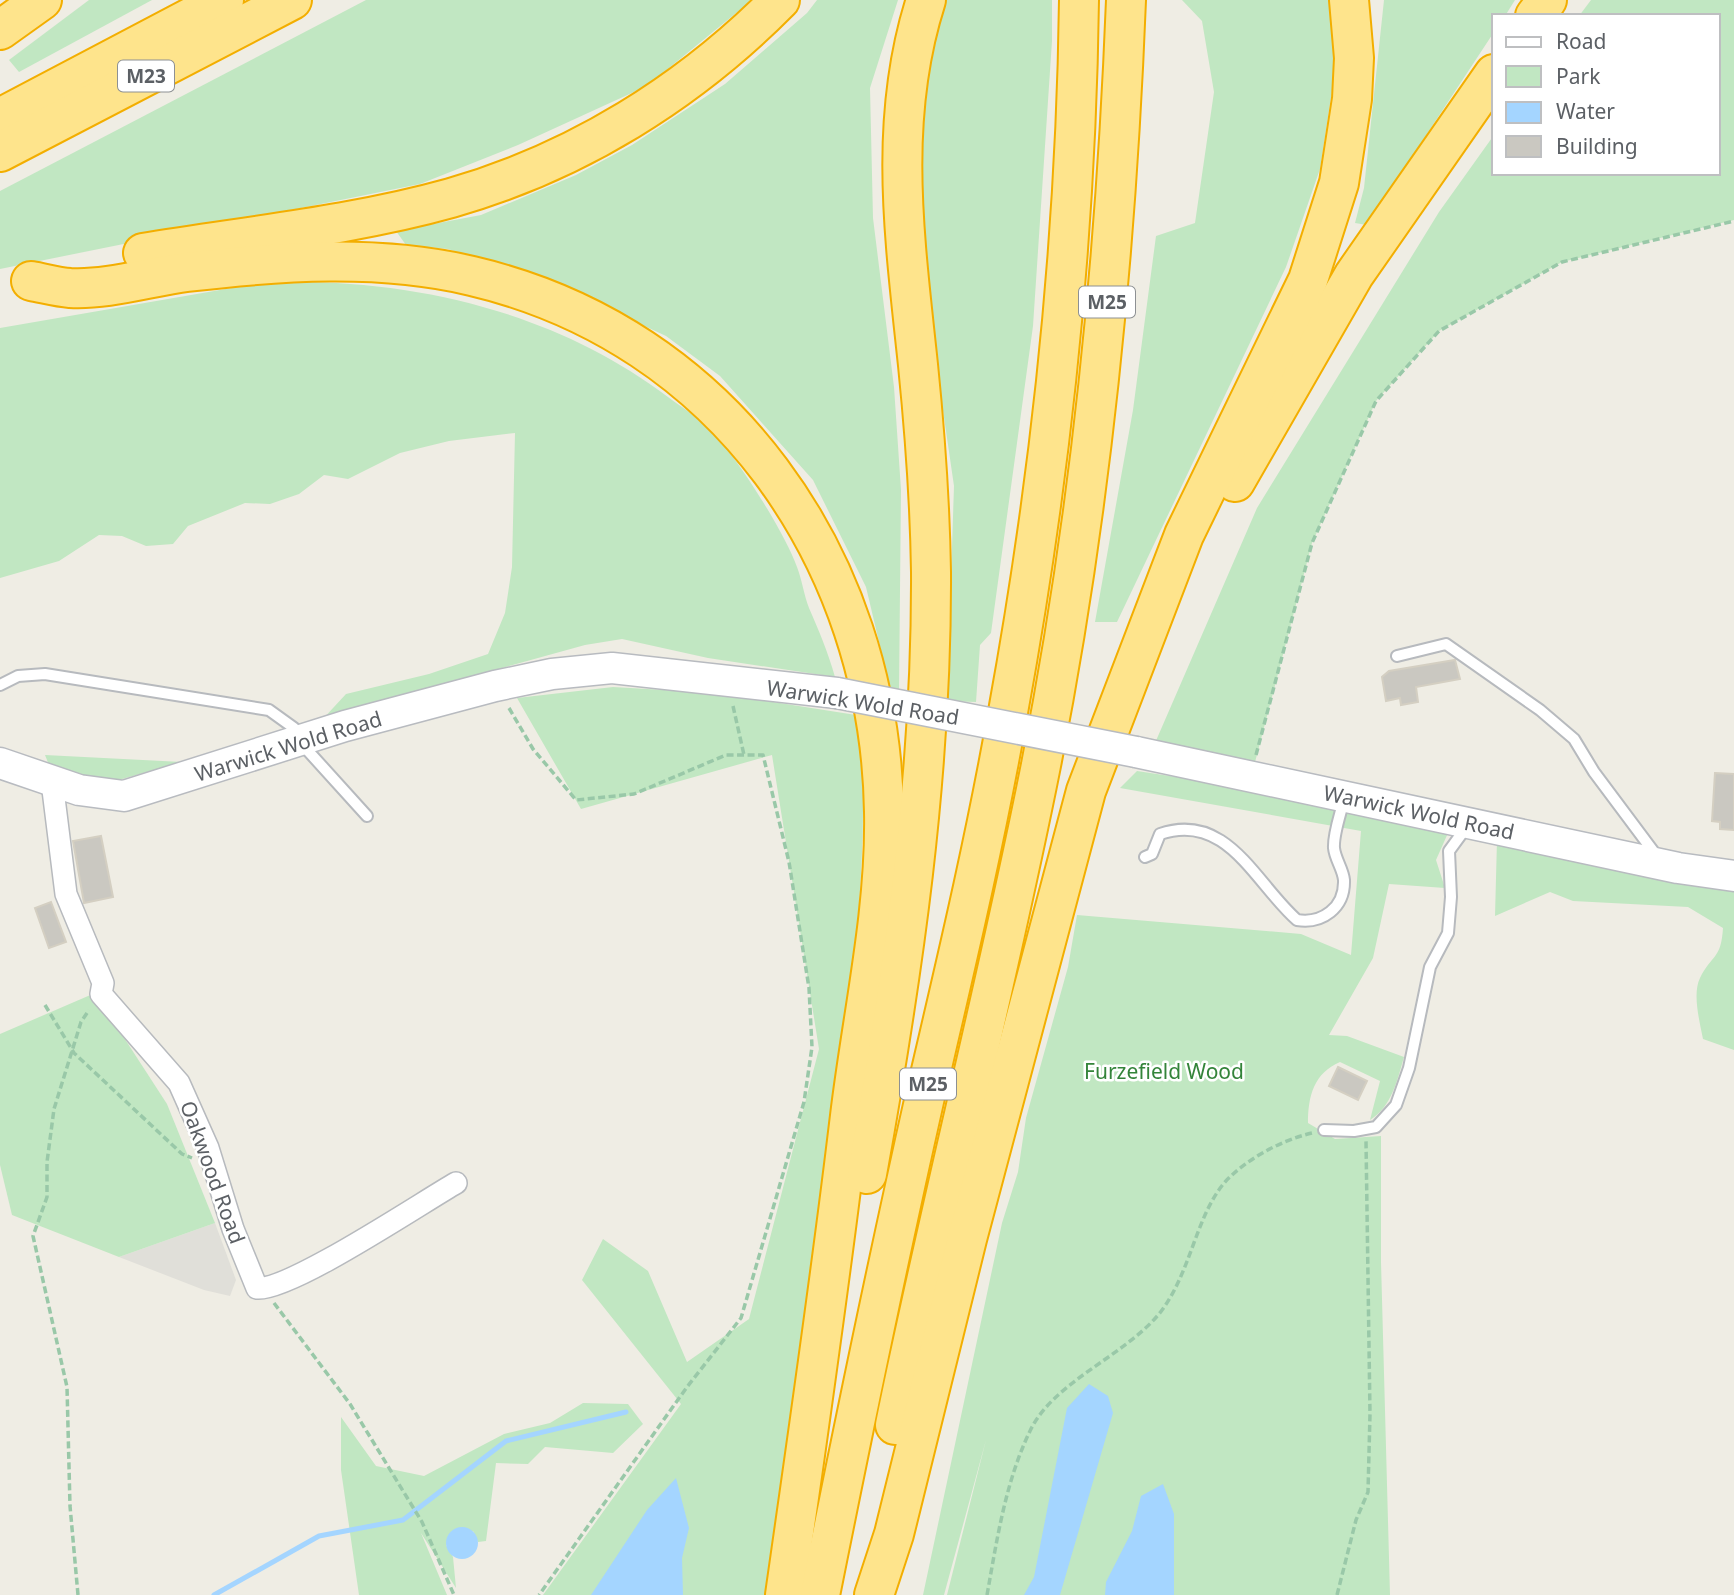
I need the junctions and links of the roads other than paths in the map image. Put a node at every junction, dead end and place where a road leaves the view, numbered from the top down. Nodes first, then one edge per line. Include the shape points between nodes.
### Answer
1 (42, 0) edge
2 (224, 0) edge
3 (292, 0) edge
4 (780, 0) edge
5 (926, 0) edge
6 (1079, 0) edge
7 (1126, 0) edge
8 (1349, 0) edge
9 (0, 30) edge
10 (1492, 77) edge
11 (0, 118) edge
12 (0, 152) edge
13 (15, 285) edge
14 (1155, 612) junction
15 (1397, 656) dead end
16 (0, 685) edge
17 (300, 743) junction
18 (0, 763) edge
19 (52, 782) junction
20 (1344, 796) junction
21 (368, 816) dead end
22 (1470, 822) junction
23 (1145, 858) dead end
24 (1663, 864) junction
25 (1734, 876) edge
26 (1324, 1130) road end
27 (456, 1183) dead end
28 (785, 1595) edge
29 (807, 1595) edge
30 (820, 1595) edge
31 (863, 1595) edge
32 (874, 1595) edge

1 - 9 highway
2 - 11 highway, M23
3 - 12 highway, M23
4 - 13 highway via 734,46 650,108 566,153 489,186 361,218 68,266
5 - 29 highway via 909,68 901,160 928,500 930,662 925,768 906,941 840,1336
6 - 30 highway, M25 via 1063,307 1020,642 980,854 860,1393
7 - 31 highway, M25 via 1105,329 1070,603 1028,829 907,1366
8 - 14 highway via 1354,58 1339,183 1308,280 1184,535
10 - 14 highway via 1354,275
13 - 28 highway via 72,288 309,262 389,264 474,276 563,305 673,371 742,435 800,511 840,589 867,677 882,771 884,846
14 - 32 highway via 1086,791 894,1534
15 - 24 lane via 1446,644 1540,710 1574,739
16 - 17 lane via 18,676 45,674 270,710 294,728
17 - 19 street, Warwick Wold Road via 124,796
17 - 20 street, Warwick Wold Road, bridge via 345,726 495,686 612,668 837,693
17 - 21 lane
18 - 19 street, Warwick Wold Road
19 - 27 street, Oakwood Road via 66,894 103,984 101,994 179,1083 208,1148 257,1288 300,1275
20 - 22 street, Warwick Wold Road
20 - 23 lane via 1334,848 1344,879 1342,896 1321,919 1297,920 1215,834 1191,829 1160,834 1152,854
22 - 24 street, Warwick Wold Road
22 - 26 lane via 1449,851 1448,933 1430,967 1409,1068 1396,1105 1376,1126
24 - 25 street, Warwick Wold Road

